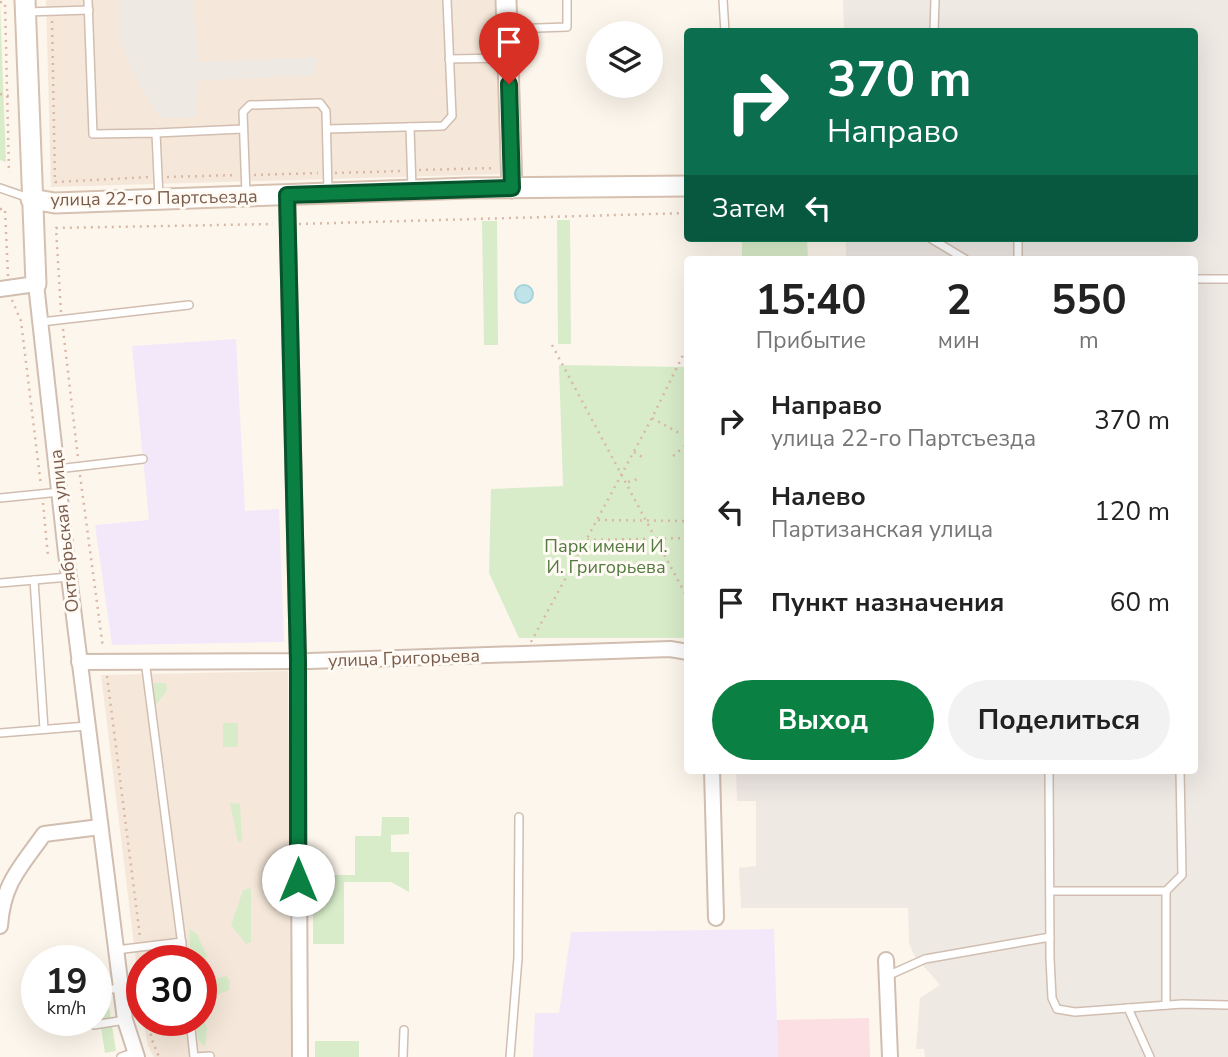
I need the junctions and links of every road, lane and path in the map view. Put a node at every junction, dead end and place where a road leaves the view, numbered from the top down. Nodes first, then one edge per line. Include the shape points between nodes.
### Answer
1 (88, 0) edge
2 (447, 0) edge
3 (506, 0) edge
4 (567, 0) edge
5 (723, 0) edge
6 (935, 0) edge
7 (0, 2) edge
8 (26, 6) edge
9 (89, 10) junction
10 (51, 11) junction
11 (725, 28) edge
12 (934, 28) edge
13 (507, 29) junction
14 (508, 58) junction
15 (449, 59) junction
16 (0, 94) edge
17 (9, 96) junction
18 (410, 127) junction
19 (327, 129) junction
20 (243, 130) junction
21 (156, 133) junction
22 (498, 168) dead end
23 (9, 173) dead end
24 (328, 173) junction
25 (245, 175) junction
26 (158, 177) junction
27 (412, 181) junction
28 (684, 186) edge
29 (0, 188) edge
30 (512, 188) junction
31 (328, 193) junction
32 (287, 195) junction
33 (246, 196) junction
34 (159, 198) junction
35 (31, 199) junction
36 (0, 209) edge
37 (684, 213) edge
38 (287, 223) junction
39 (937, 242) edge
40 (960, 256) edge
41 (1198, 279) edge
42 (1228, 279) edge
43 (36, 284) junction
44 (5, 289) edge
45 (189, 305) dead end
46 (62, 319) junction
47 (40, 322) junction
48 (552, 345) dead end
49 (684, 353) edge
50 (652, 418) junction
51 (681, 434) dead end
52 (684, 447) edge
53 (634, 452) junction
54 (673, 456) dead end
55 (644, 458) dead end
56 (143, 459) dead end
57 (79, 467) junction
58 (57, 469) junction
59 (622, 474) junction
60 (641, 478) dead end
61 (626, 483) junction
62 (60, 492) junction
63 (42, 495) junction
64 (0, 498) edge
65 (598, 520) junction
66 (646, 521) junction
67 (684, 522) edge
68 (656, 538) junction
69 (684, 538) edge
70 (587, 540) junction
71 (48, 556) dead end
72 (68, 577) junction
73 (34, 580) junction
74 (0, 583) edge
75 (684, 591) edge
76 (684, 651) edge
77 (525, 654) junction
78 (145, 660) junction
79 (298, 661) junction
80 (79, 662) junction
81 (105, 662) junction
82 (87, 726) junction
83 (44, 729) junction
84 (0, 733) edge
85 (712, 774) edge
86 (1049, 774) edge
87 (1180, 774) edge
88 (519, 817) dead end
89 (100, 827) junction
90 (1050, 891) junction
91 (1166, 891) junction
92 (716, 918) dead end
93 (0, 926) edge
94 (1050, 937) junction
95 (181, 942) junction
96 (141, 945) edge
97 (157, 945) edge
98 (181, 945) edge
99 (126, 949) edge
100 (116, 950) junction
101 (886, 960) dead end
102 (887, 976) junction
103 (121, 988) junction
104 (112, 989) edge
105 (1166, 1005) junction
106 (1228, 1005) edge
107 (1128, 1008) junction
108 (125, 1020) junction
109 (112, 1022) edge
110 (404, 1030) dead end
111 (151, 1036) edge
112 (192, 1036) edge
113 (131, 1055) edge
114 (210, 1056) edge
115 (159, 1057) edge
116 (195, 1057) edge
117 (300, 1057) edge
118 (403, 1057) edge
119 (510, 1057) edge
120 (890, 1057) edge
121 (1150, 1057) edge

1 - 9 lane
2 - 15 lane
3 - 13 street
4 - 13 lane via 568,27
5 - 11 lane
6 - 12 lane
7 - 17 path via 5,4
8 - 10 lane
8 - 35 street, Октябрьская улица
9 - 10 lane
9 - 21 lane via 93,134
10 - 26 path via 55,181
13 - 14 street
14 - 15 lane
14 - 30 street
15 - 18 lane via 452,116 443,126
16 - 17 path
17 - 23 path
18 - 19 lane
18 - 27 lane
19 - 20 lane via 326,111 320,103 250,105 243,112
19 - 24 lane
20 - 21 lane
20 - 25 lane
21 - 26 lane
22 - 27 path
24 - 25 path
24 - 27 path
24 - 31 lane
25 - 26 path
25 - 33 lane
26 - 34 lane
27 - 30 street, улица 22-го Партсъезда
27 - 31 street, улица 22-го Партсъезда
28 - 30 street, улица 22-го Партсъезда
29 - 35 lane, улица 22-го Партсъезда
31 - 32 street, улица 22-го Партсъезда
32 - 33 street, улица 22-го Партсъезда
32 - 38 street
33 - 34 street, улица 22-го Партсъезда
34 - 35 street, улица 22-го Партсъезда via 55,203
35 - 43 street, Октябрьская улица
36 - 44 path via 5,209
37 - 38 path
38 - 46 path via 56,228
38 - 79 street
39 - 40 lane
41 - 42 lane
43 - 44 street
43 - 47 street, Октябрьская улица
44 - 63 path via 21,321
45 - 46 lane
46 - 47 lane
46 - 57 path
47 - 58 street, Октябрьская улица
48 - 59 path
49 - 50 path
50 - 51 path
50 - 53 path
52 - 54 path
53 - 55 path
53 - 59 path
56 - 57 lane
57 - 58 lane
57 - 81 path
58 - 62 street, Октябрьская улица
59 - 61 path
59 - 65 path
60 - 61 path
61 - 66 path
62 - 63 lane
62 - 72 street, Октябрьская улица
63 - 64 lane
63 - 71 path
65 - 66 path
65 - 70 path
66 - 67 path
66 - 68 path
68 - 69 path
68 - 70 path
68 - 75 path
70 - 77 path
72 - 73 lane
72 - 80 street, Октябрьская улица
73 - 74 lane
73 - 83 lane
76 - 77 street, улица Григорьева
77 - 79 street, улица Григорьева
78 - 79 street, улица Григорьева
78 - 81 street, улица Григорьева
78 - 95 lane
79 - 117 street
80 - 81 street, улица Григорьева
80 - 82 street, Октябрьская улица
81 - 96 path
82 - 83 lane
82 - 89 street, Октябрьская улица
83 - 84 lane
85 - 92 street
86 - 90 lane
87 - 91 lane via 1182,875
88 - 119 lane via 518,958
89 - 93 street via 44,834 6,888
89 - 100 street, Октябрьская улица
90 - 91 lane
90 - 94 lane
91 - 105 lane
94 - 102 lane via 925,959
94 - 107 lane via 1052,998 1057,1009
95 - 97 lane
95 - 98 lane
99 - 100 lane
100 - 103 street, Октябрьская улица
101 - 102 street
102 - 120 street
103 - 104 lane
103 - 108 street, Октябрьская улица
105 - 106 lane
105 - 107 lane
107 - 121 lane
108 - 109 lane
108 - 113 street, Октябрьская улица
110 - 118 lane
111 - 115 path
112 - 116 lane
114 - 116 lane

